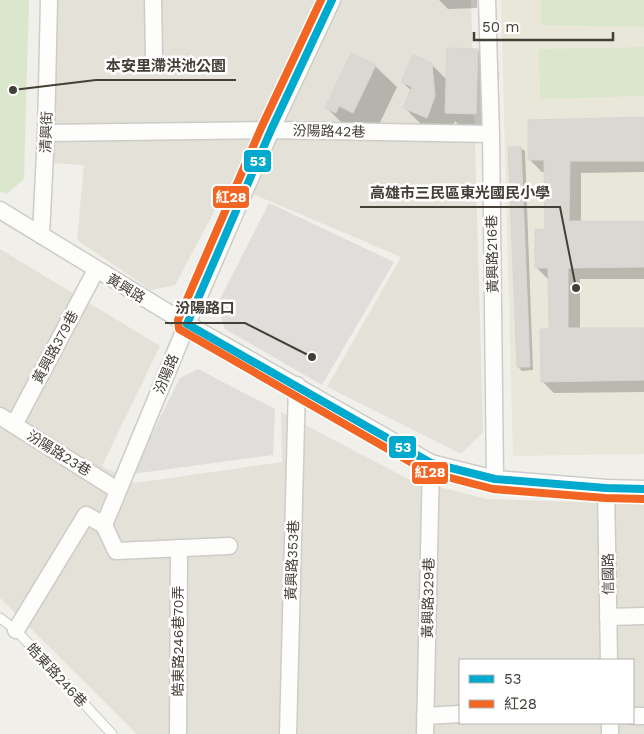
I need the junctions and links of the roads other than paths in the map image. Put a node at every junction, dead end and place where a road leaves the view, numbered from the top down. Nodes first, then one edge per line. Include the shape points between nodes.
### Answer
1 (49, 0) edge
2 (153, 0) edge
3 (332, 0) edge
4 (487, 0) edge
5 (154, 58) dead end
6 (271, 130) junction
7 (46, 134) junction
8 (491, 134) junction
9 (0, 210) edge
10 (41, 235) junction
11 (96, 270) junction
12 (187, 324) junction
13 (297, 385) junction
14 (7, 420) edge
15 (431, 463) junction
16 (495, 479) junction
17 (606, 488) junction
18 (644, 489) edge
19 (117, 490) junction
20 (104, 525) junction
21 (229, 546) dead end
22 (179, 548) junction
23 (644, 616) edge
24 (608, 617) junction
25 (0, 618) edge
26 (16, 630) junction
27 (609, 659) edge
28 (459, 714) edge
29 (425, 716) junction
30 (112, 734) edge
31 (178, 734) edge
32 (288, 734) edge
33 (425, 734) edge

1 - 7 street, 清興街
2 - 5 street
3 - 6 street, 汾陽路
4 - 8 street, 黃興路216巷
6 - 7 street, 汾陽路42巷
6 - 8 street, 汾陽路42巷
6 - 12 street, 汾陽路
7 - 10 street, 清興街
8 - 16 street, 黃興路216巷
9 - 10 street, 黃興路
10 - 11 street, 黃興路
11 - 12 street, 黃興路
11 - 14 street, 黃興路379巷
12 - 13 street, 黃興路
12 - 19 street, 汾陽路
13 - 15 street, 黃興路
13 - 32 street, 黃興路353巷
14 - 19 street, 汾陽路23巷
15 - 16 street, 黃興路
15 - 29 street, 黃興路329巷
16 - 17 street, 黃興路
17 - 18 street, 黃興路
17 - 24 street, 信國路
19 - 20 street, 汾陽路
20 - 22 street via 116,551
20 - 26 street via 86,515
21 - 22 street
22 - 31 street, 皓東路246巷70弄
23 - 24 street
24 - 27 street, 信國路
25 - 26 lane, 皓東路246巷
26 - 30 lane, 皓東路246巷
28 - 29 street
29 - 33 street, 黃興路329巷

